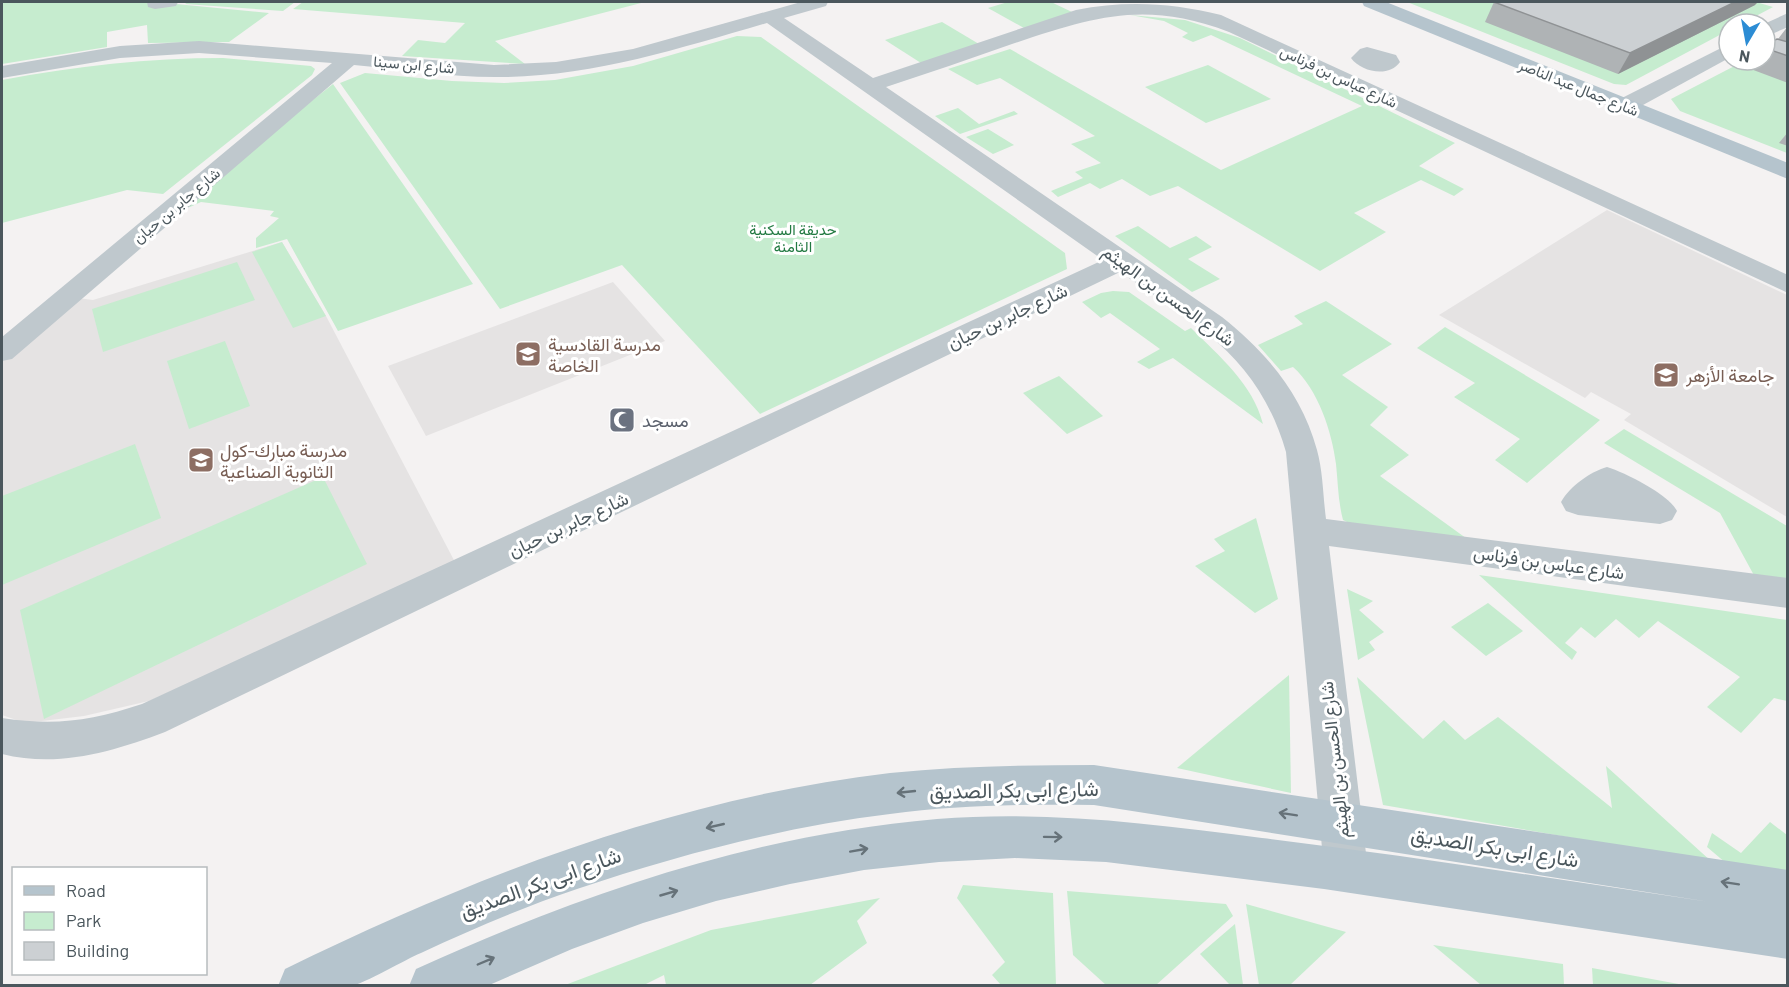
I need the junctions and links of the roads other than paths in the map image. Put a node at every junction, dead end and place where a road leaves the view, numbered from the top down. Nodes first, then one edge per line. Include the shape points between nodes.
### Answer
1 (819, 2) edge
2 (1371, 2) edge
3 (1399, 2) edge
4 (769, 16) junction
5 (1717, 56) edge
6 (350, 58) junction
7 (2, 72) edge
8 (870, 86) junction
9 (1632, 102) junction
10 (1788, 157) edge
11 (1788, 172) edge
12 (1122, 261) junction
13 (1788, 285) edge
14 (2, 352) edge
15 (1310, 530) junction
16 (1788, 593) edge
17 (2, 736) edge
18 (1340, 823) junction
19 (1346, 870) junction
20 (1788, 892) edge
21 (1788, 936) edge
22 (302, 986) edge
23 (433, 986) edge

1 - 4 street, شارع ابن سينا
2 - 9 main road, شارع جمال عبد الناصر
3 - 9 main road, شارع جمال عبد الناصر
4 - 6 street, شارع ابن سينا via 629,56 556,68 494,71
4 - 8 street, شارع الحسن بن الهيثم
5 - 9 street
6 - 7 street, شارع ابن سينا via 176,48 100,55
6 - 14 street, شارع جابر بن حيان
8 - 12 street, شارع الحسن بن الهيثم
8 - 13 street, شارع عباس بن فرناس via 1088,13 1134,7 1188,12 1236,28
9 - 10 main road, شارع جمال عبد الناصر
9 - 11 main road, شارع جمال عبد الناصر
12 - 15 street, شارع الحسن بن الهيثم via 1232,338 1271,382 1288,410 1302,452
12 - 17 street, شارع جابر بن حيان via 162,715 86,737 25,740
15 - 16 street, شارع عباس بن فرناس
15 - 18 street, شارع الحسن بن الهيثم
18 - 19 street, شارع الحسن بن الهيثم
20 -> 18 main road, شارع ابى بكر الصديق
18 -> 22 main road, شارع ابى بكر الصديق via 1094,785 1017,784 864,797 709,827 626,850 451,914
19 - 21 main road
23 -> 19 main road via 563,929 645,900 721,878 868,848 1013,837 1086,838

